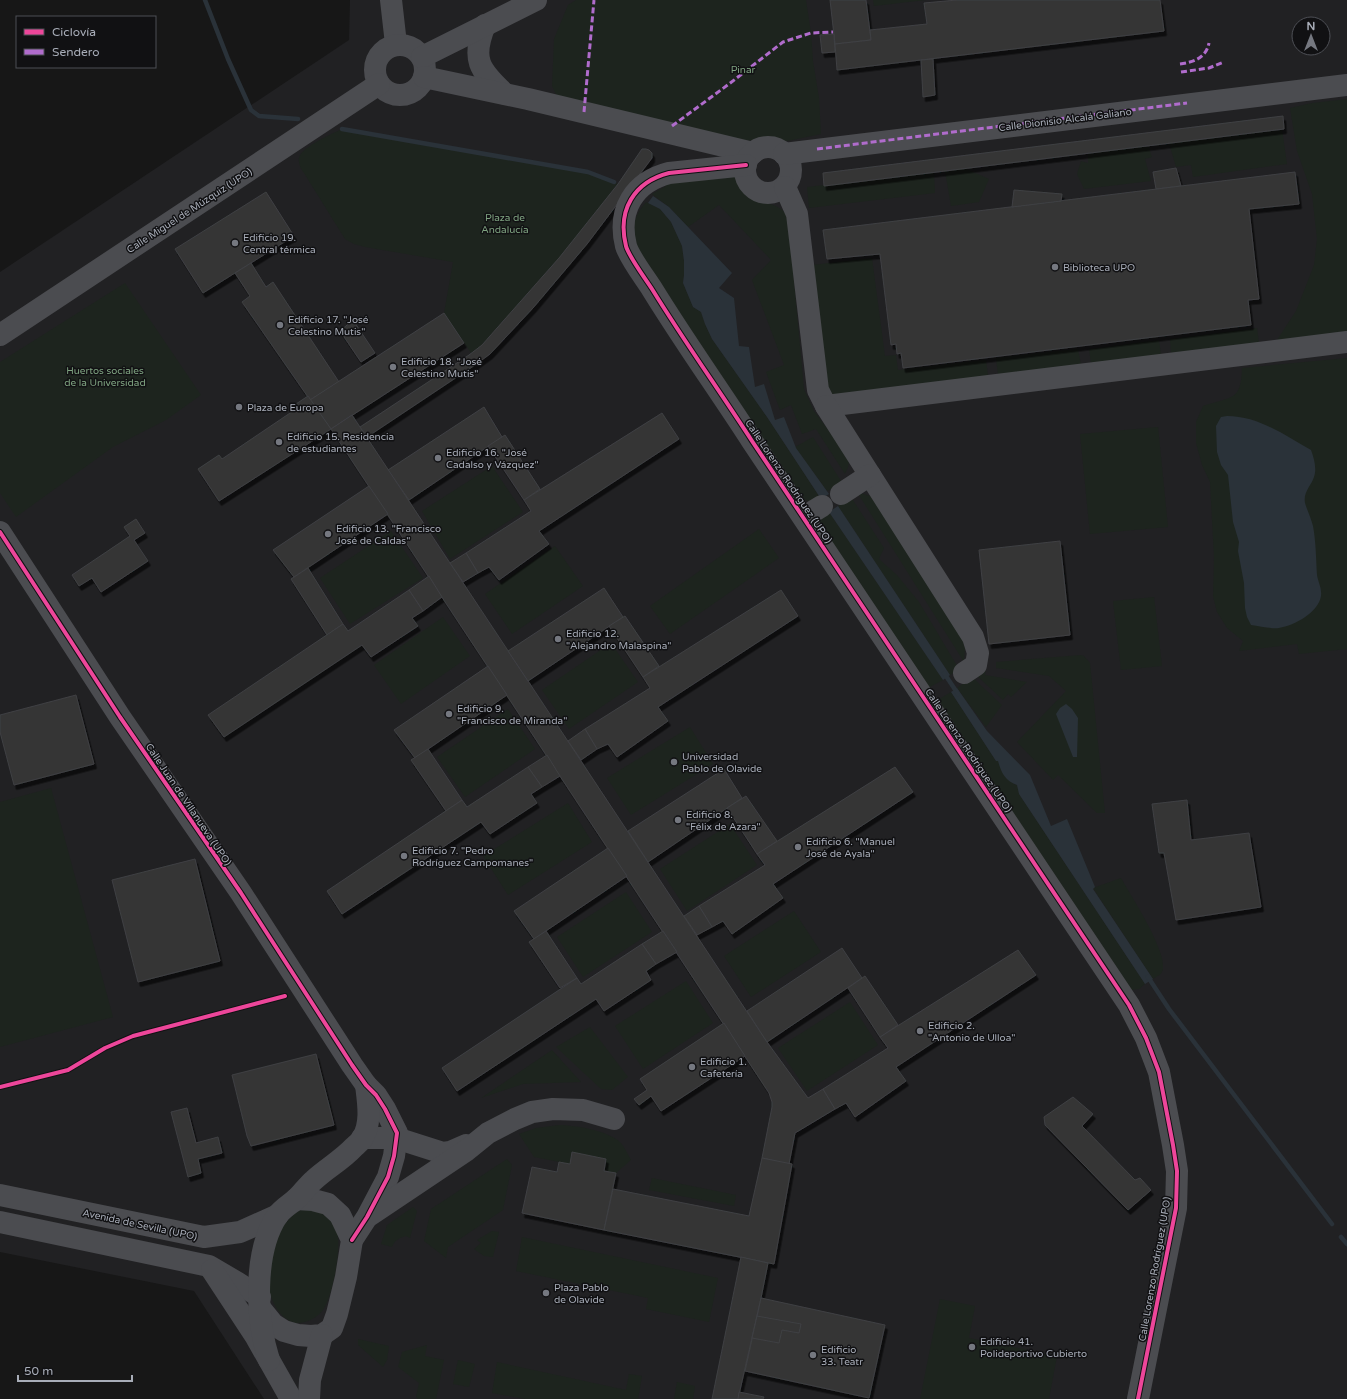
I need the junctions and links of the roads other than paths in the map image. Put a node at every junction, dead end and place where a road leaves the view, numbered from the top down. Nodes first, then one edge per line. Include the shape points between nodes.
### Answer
1 (391, 0) edge
2 (536, 0) edge
3 (485, 25) junction
4 (396, 44) junction
5 (423, 67) junction
6 (379, 84) junction
7 (1347, 85) edge
8 (505, 94) junction
9 (784, 154) junction
10 (749, 159) junction
11 (785, 187) junction
12 (0, 335) edge
13 (1347, 342) edge
14 (826, 406) junction
15 (870, 475) junction
16 (841, 494) dead end
17 (0, 532) edge
18 (964, 673) dead end
19 (366, 1085) junction
20 (614, 1119) dead end
21 (362, 1138) junction
22 (396, 1138) junction
23 (478, 1140) junction
24 (0, 1195) edge
25 (296, 1200) junction
26 (278, 1215) junction
27 (367, 1217) junction
28 (0, 1222) edge
29 (352, 1240) junction
30 (209, 1266) junction
31 (260, 1303) junction
32 (322, 1335) junction
33 (269, 1360) junction
34 (291, 1399) edge
35 (309, 1399) edge
36 (1138, 1399) edge

1 - 4 street
2 - 3 street
3 - 5 street
3 - 8 street via 478,46 478,58 484,71
4 - 5 street via 404,44 419,52
4 - 6 street via 381,52 376,60 374,68
5 - 6 street via 422,83 409,94 393,94
5 - 8 street
6 - 12 street, Calle Miguel de Múzquiz (UPO)
7 - 9 street, Calle Dionisio Alcalá Galiano
8 - 10 street
9 - 10 street via 775,148 767,147 760,149
9 - 11 street via 791,165 789,180
10 - 11 street via 745,172 747,180 757,191 771,193
10 - 36 street, Calle Lorenzo Rodríguez (UPO) via 669,173 657,176 641,186 625,212 623,226 626,248 685,342 813,512 933,695 1129,1005 1146,1038 1159,1072 1177,1171 1176,1208
11 - 14 street via 797,214 818,390
13 - 14 street
14 - 15 street
15 - 16 street
15 - 18 street via 973,637 978,653 976,665
17 - 19 street, Calle Juan de Villanueva (UPO)
19 - 21 street via 369,1105
19 - 22 street, Calle Juan de Villanueva (UPO) via 385,1109 397,1133
20 - 23 street via 583,1110 553,1109 532,1112 502,1125
21 - 22 street
21 - 25 street via 348,1154 314,1180
22 - 23 street via 443,1153
22 - 27 street via 388,1177
23 - 27 street
24 - 26 street, Avenida de Sevilla (UPO) via 204,1237 240,1232
25 - 26 street
25 - 29 street via 313,1200 328,1204 340,1215
26 - 31 street via 265,1242 261,1258
27 - 29 street
28 - 30 street
29 - 32 street via 337,1314 332,1328
30 - 31 street via 238,1283
30 - 33 street
31 - 32 street via 273,1324 284,1331 298,1335
31 - 33 street via 264,1343
32 - 35 street via 310,1380
33 - 34 street

